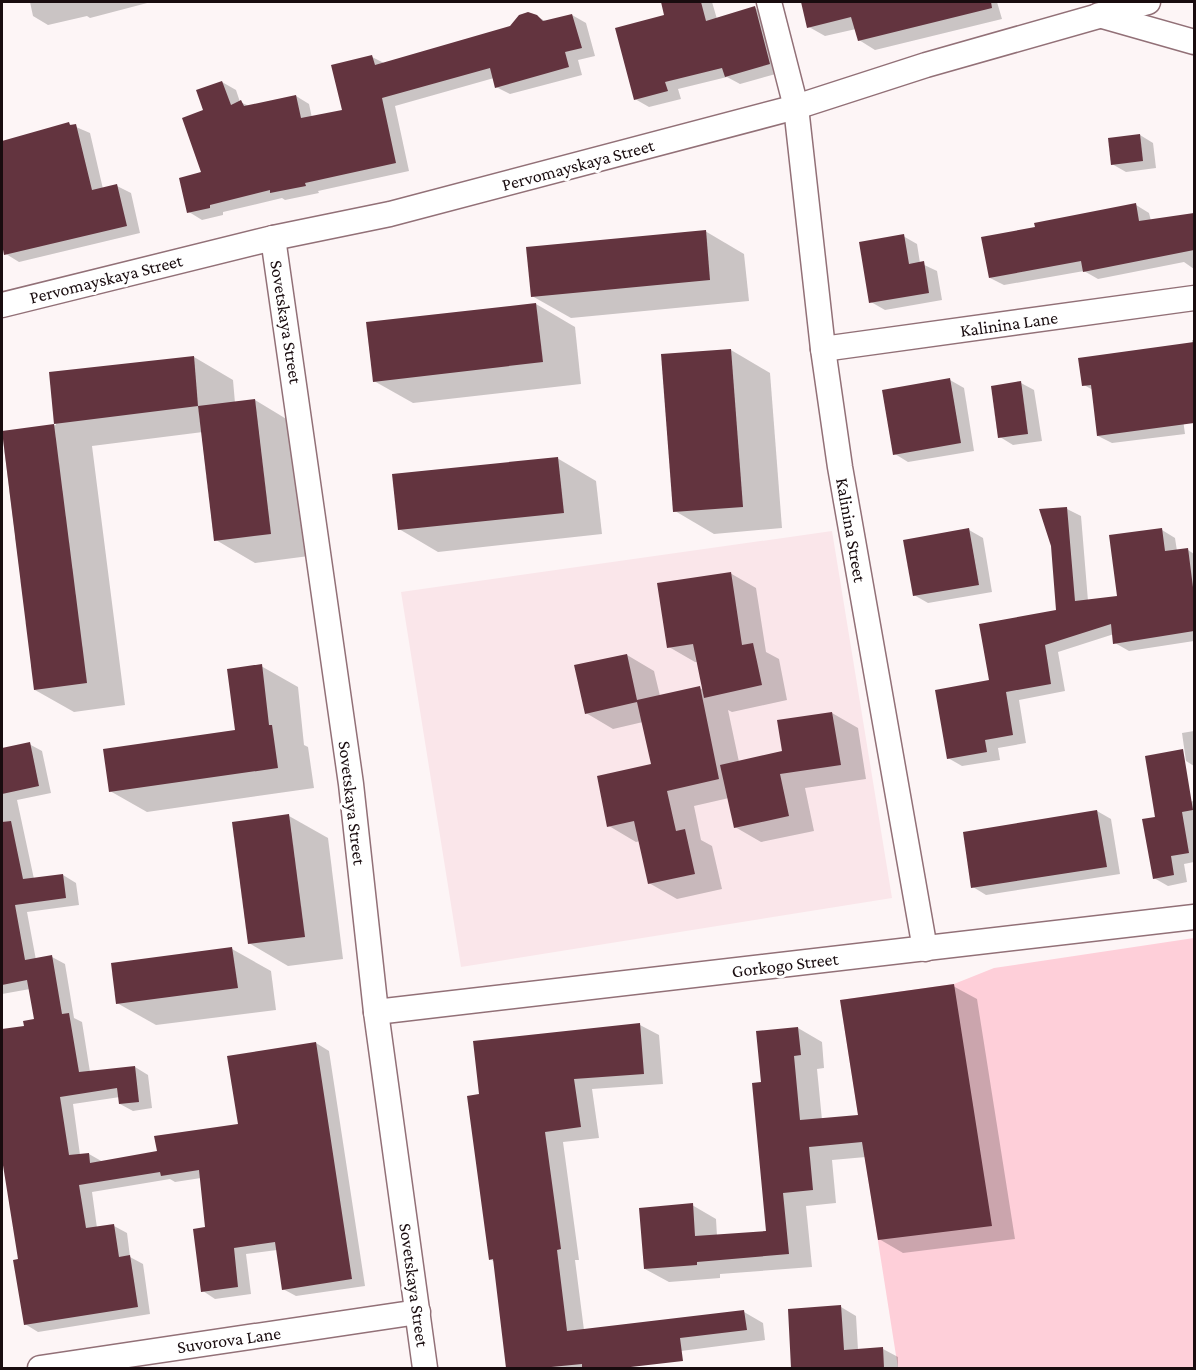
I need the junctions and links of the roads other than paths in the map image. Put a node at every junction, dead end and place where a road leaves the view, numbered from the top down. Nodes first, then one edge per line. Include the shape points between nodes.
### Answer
1 (770, 2) edge
2 (1148, 2) edge
3 (1099, 15) junction
4 (1194, 42) edge
5 (796, 107) junction
6 (273, 238) junction
7 (1194, 298) edge
8 (2, 305) edge
9 (823, 349) junction
10 (1194, 917) edge
11 (925, 950) junction
12 (376, 1012) junction
13 (418, 1312) junction
14 (40, 1368) edge
15 (425, 1368) edge

1 - 5 street, Kalinina Street
2 - 3 street, Pervomayskaya Street
3 - 4 street
3 - 5 street, Pervomayskaya Street
5 - 6 street, Pervomayskaya Street via 401,211
5 - 9 street, Kalinina Street
6 - 8 street, Pervomayskaya Street
6 - 12 street, Sovetskaya Street via 351,784
7 - 9 street, Kalinina Lane
9 - 11 street, Kalinina Street via 846,503
10 - 11 street, Gorkogo Street
11 - 12 street, Gorkogo Street
12 - 13 street, Sovetskaya Street
13 - 14 street, Suvorova Lane
13 - 15 street, Sovetskaya Street

